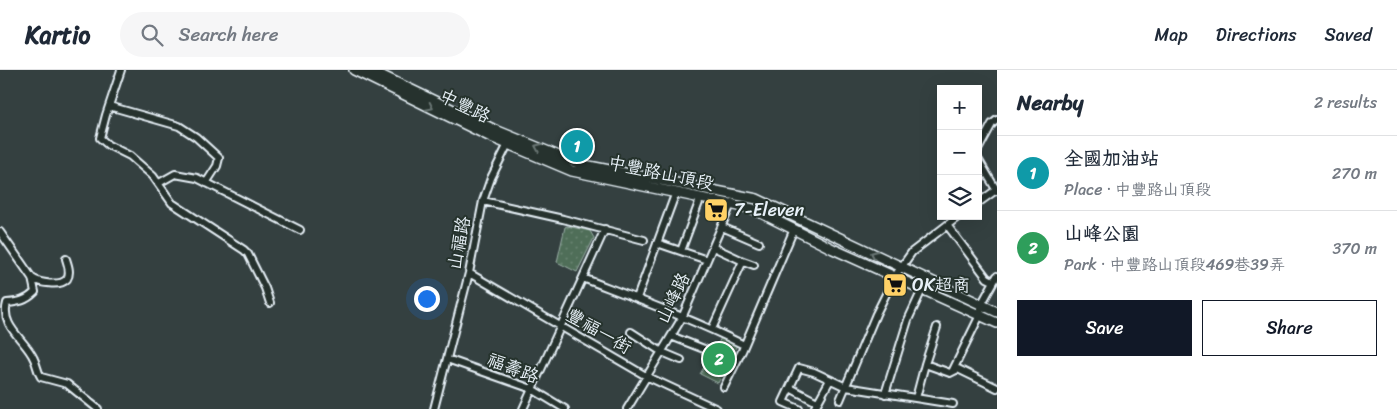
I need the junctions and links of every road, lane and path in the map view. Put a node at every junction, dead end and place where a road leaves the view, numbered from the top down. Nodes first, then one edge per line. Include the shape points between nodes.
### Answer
1 (121, 70) edge
2 (354, 70) edge
3 (370, 70) edge
4 (109, 106) junction
5 (997, 120) edge
6 (509, 140) junction
7 (982, 143) edge
8 (982, 166) edge
9 (159, 183) junction
10 (206, 183) junction
11 (997, 190) edge
12 (676, 192) junction
13 (736, 194) junction
14 (701, 197) junction
15 (982, 200) edge
16 (483, 201) junction
17 (732, 204) junction
18 (954, 220) edge
19 (947, 225) junction
20 (722, 227) junction
21 (605, 229) junction
22 (794, 229) junction
23 (300, 230) dead end
24 (0, 232) edge
25 (644, 240) dead end
26 (760, 242) dead end
27 (657, 243) junction
28 (713, 247) junction
29 (681, 251) junction
30 (66, 259) dead end
31 (707, 260) junction
32 (743, 261) junction
33 (754, 264) dead end
34 (902, 267) junction
35 (469, 273) junction
36 (895, 276) junction
37 (32, 278) junction
38 (583, 278) junction
39 (927, 279) junction
40 (995, 279) edge
41 (922, 288) junction
42 (637, 298) junction
43 (270, 303) dead end
44 (981, 305) junction
45 (997, 312) edge
46 (980, 315) junction
47 (682, 318) junction
48 (997, 323) edge
49 (560, 326) junction
50 (937, 327) dead end
51 (712, 329) junction
52 (631, 332) dead end
53 (671, 336) junction
54 (744, 345) junction
55 (709, 351) dead end
56 (662, 352) junction
57 (447, 359) junction
58 (681, 360) dead end
59 (925, 364) junction
60 (952, 372) junction
61 (646, 376) junction
62 (830, 380) junction
63 (724, 387) dead end
64 (846, 387) junction
65 (790, 388) junction
66 (997, 388) edge
67 (532, 390) junction
68 (886, 394) junction
69 (916, 398) junction
70 (840, 400) dead end
71 (953, 404) dead end
72 (816, 406) edge
73 (98, 409) edge
74 (434, 409) edge
75 (523, 409) edge
76 (565, 409) edge
77 (627, 409) edge
78 (716, 409) edge
79 (799, 409) edge

1 - 4 street
2 -> 6 main road, 中豐路
3 - 6 main road, 中豐路 via 493,129
4 - 9 street via 100,138 130,156
4 - 10 street via 180,126 196,137 219,158
5 - 7 street
6 - 12 main road, 中豐路山頂段 via 572,171
13 -> 6 main road, 中豐路山頂段 via 584,164
6 - 16 street, 山福路
8 - 11 street
9 - 10 street via 175,174
9 - 43 street via 172,203 235,242 248,254
10 - 23 street
11 - 15 street
12 - 14 main road, 中豐路山頂段
12 - 27 street
13 - 17 street, 山峰路
34 -> 13 main road, 中豐路山頂段 via 757,199
14 - 17 main road, 中豐路山頂段
14 - 29 street
16 - 21 street
16 - 35 street, 山福路
17 - 20 street, 山峰路
17 - 22 main road, 中豐路山頂段 via 753,209
18 - 19 street
19 - 34 street via 912,252
19 - 40 street via 987,278
20 - 26 street
20 - 28 street, 山峰路
21 - 25 street
21 - 38 street
22 - 36 main road, 中豐路山頂段
22 - 54 street
24 - 37 street
27 - 29 street
27 - 42 street
28 - 31 street, 山峰路
28 - 32 street
29 - 31 street
30 - 37 street via 69,270 61,283 38,282
31 - 47 street, 山峰路
32 - 33 street
32 - 51 street
34 - 36 street
34 - 39 main road, 中豐路山頂段
35 - 49 street, 豐福一街
35 - 57 street, 山福路
36 - 41 main road, 中豐路山頂段
36 - 64 street
37 - 73 street via 35,292 28,299 7,303 2,318 5,325 34,359 41,377 66,384
38 - 42 street
38 - 49 street
39 - 41 street
39 - 44 main road, 中豐路山頂段
40 - 44 street
41 - 46 main road, 中豐路山頂段
41 - 68 street via 905,329
42 - 47 street
44 - 45 main road, 中豐路山頂段
44 - 46 street
46 - 48 main road, 中豐路山頂段
46 - 60 street
47 - 51 street
47 - 53 street, 山峰路
49 - 61 street, 豐福一街
49 - 67 street
50 - 59 street
51 - 54 street
52 - 56 street
53 - 55 street
53 - 56 street, 山峰路
54 - 63 street
56 - 58 street
56 - 61 street, 山峰路
57 - 67 street, 福壽路
57 - 74 street, 山福路
59 - 60 street
59 - 69 street
60 - 66 street via 958,368
61 - 77 street, 山峰路
61 - 78 street, 豐福一街
62 - 64 street
62 - 65 street via 800,368
62 - 72 street
64 - 68 street
64 - 70 street
65 - 72 street
65 - 79 street via 783,402
67 - 75 street
67 - 76 street, 福壽路
68 - 69 street
69 - 71 street

